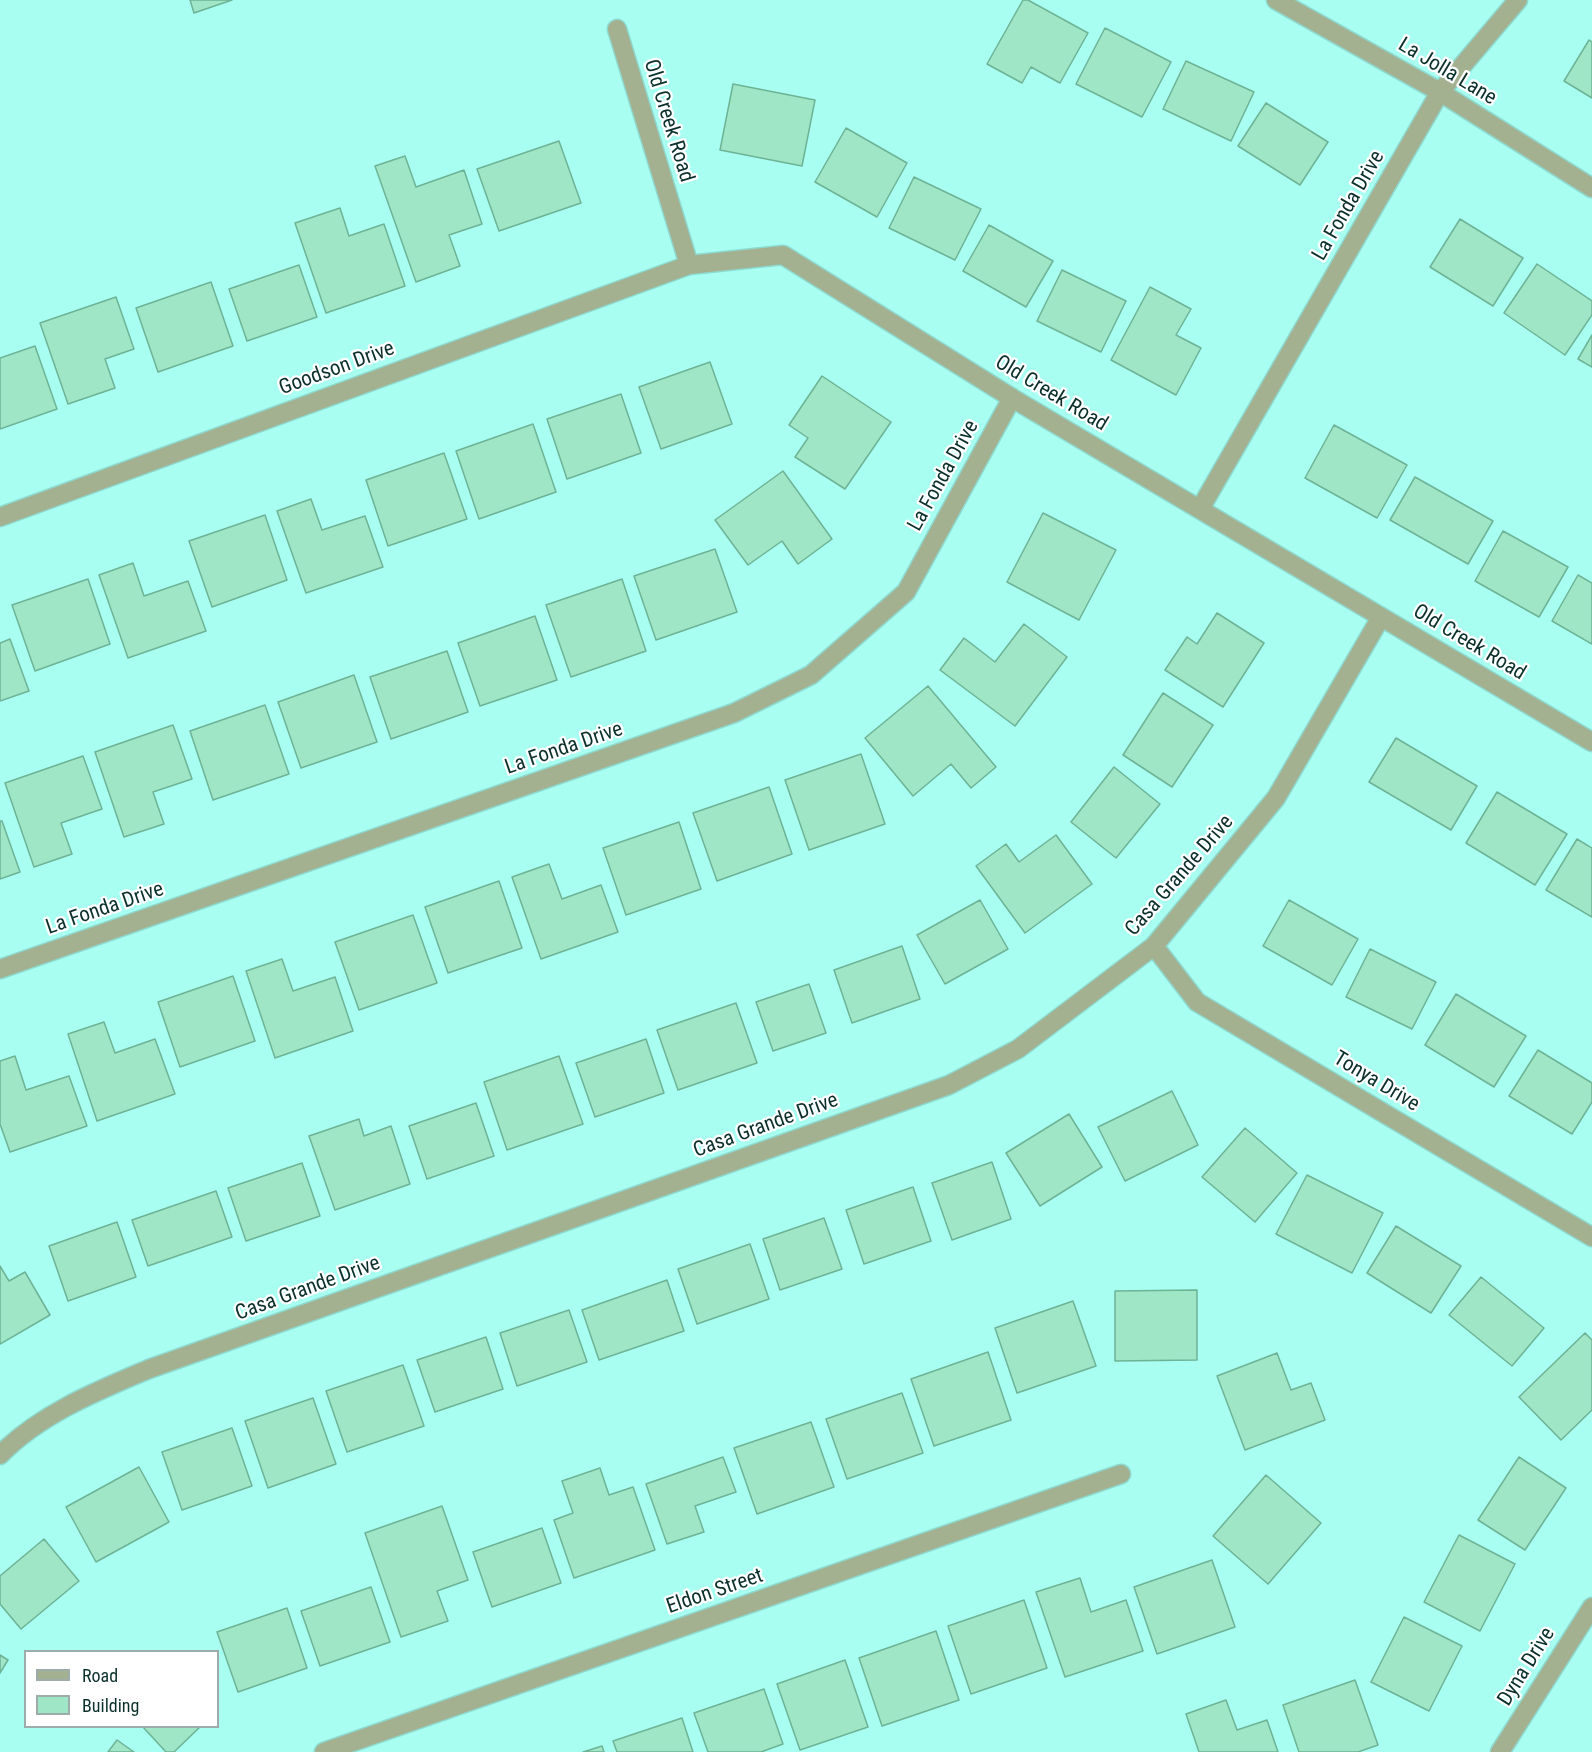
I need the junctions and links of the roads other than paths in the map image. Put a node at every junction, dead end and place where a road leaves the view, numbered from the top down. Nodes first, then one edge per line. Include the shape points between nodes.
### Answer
1 (1276, 0) edge
2 (1518, 0) edge
3 (617, 29) dead end
4 (1440, 92) junction
5 (1592, 188) edge
6 (689, 265) junction
7 (1012, 398) junction
8 (1200, 509) junction
9 (0, 517) edge
10 (1381, 617) junction
11 (1592, 742) edge
12 (1154, 946) junction
13 (0, 969) edge
14 (1592, 1237) edge
15 (0, 1455) edge
16 (1121, 1474) dead end
17 (1592, 1606) edge
18 (324, 1752) edge
19 (1500, 1752) edge

1 - 4 street, La Jolla Lane
2 - 4 street, La Fonda Drive
3 - 6 street, Old Creek Road
4 - 5 street, La Jolla Lane
4 - 8 street, La Fonda Drive
6 - 7 street, Old Creek Road via 783,255
6 - 9 street, Goodson Drive
7 - 8 street, Old Creek Road
7 - 13 street, La Fonda Drive via 906,592 811,675 734,713
8 - 10 street, Old Creek Road
10 - 11 street, Old Creek Road
10 - 12 street, Casa Grande Drive via 1276,798
12 - 14 street, Tonya Drive via 1197,1002
12 - 15 street, Casa Grande Drive via 1018,1049 948,1085 149,1369 86,1395 16,1439
16 - 18 street, Eldon Street
17 - 19 street, Dyna Drive

